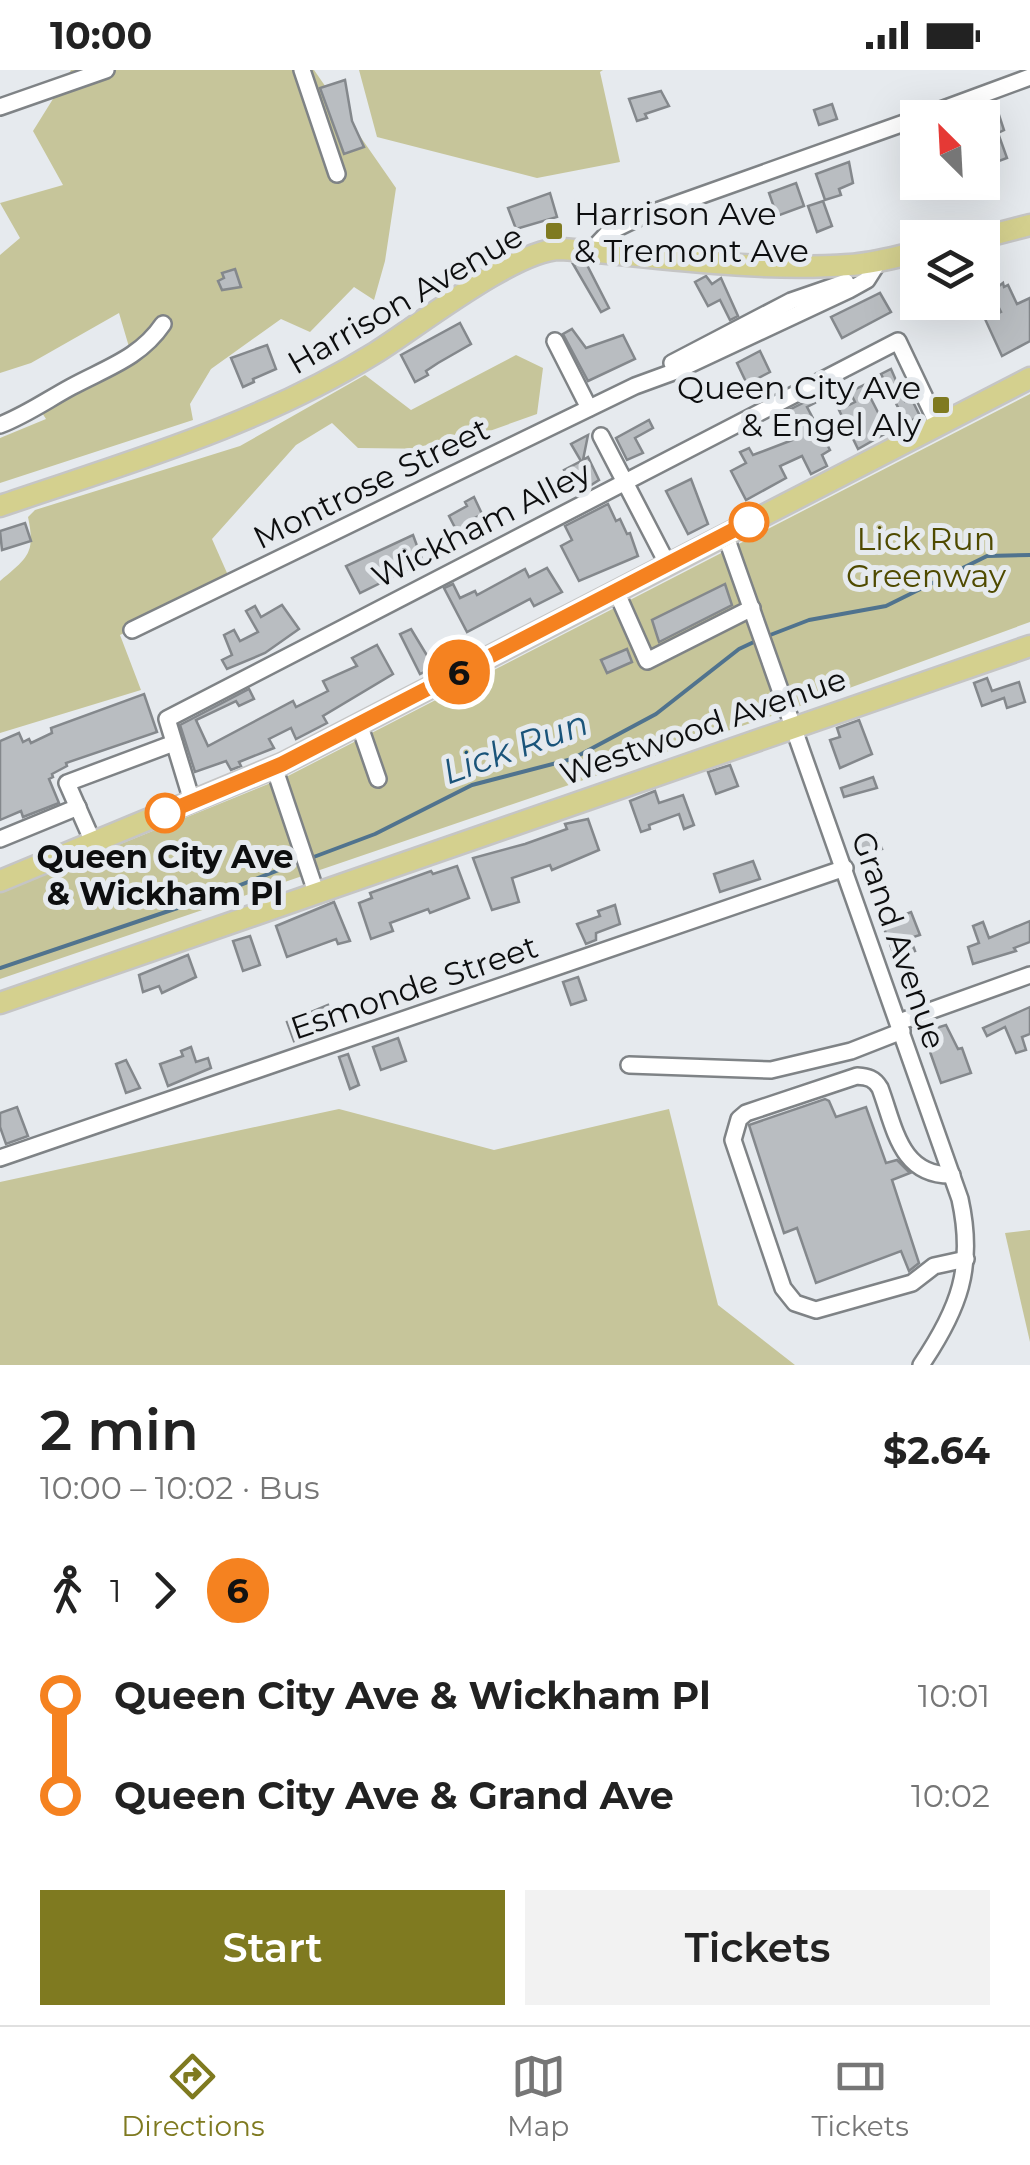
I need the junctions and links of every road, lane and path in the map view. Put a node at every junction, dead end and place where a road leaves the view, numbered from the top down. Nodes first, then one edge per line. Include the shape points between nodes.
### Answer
1 (106, 70) edge
2 (302, 70) edge
3 (1030, 77) edge
4 (982, 100) edge
5 (0, 107) edge
6 (900, 124) edge
7 (337, 174) dead end
8 (1030, 225) edge
9 (1000, 233) edge
10 (591, 252) junction
11 (900, 256) edge
12 (879, 261) junction
13 (163, 324) dead end
14 (555, 341) dead end
15 (1030, 378) edge
16 (589, 408) junction
17 (0, 424) edge
18 (938, 425) junction
19 (601, 436) dead end
20 (624, 481) junction
21 (0, 506) edge
22 (725, 534) junction
23 (668, 564) junction
24 (616, 591) junction
25 (752, 608) junction
26 (132, 630) dead end
27 (1030, 646) edge
28 (359, 724) junction
29 (793, 726) junction
30 (174, 743) junction
31 (274, 767) junction
32 (378, 779) dead end
33 (192, 802) junction
34 (78, 807) junction
35 (0, 839) edge
36 (93, 842) junction
37 (845, 868) junction
38 (0, 881) edge
39 (316, 892) junction
40 (1030, 975) edge
41 (0, 1002) edge
42 (901, 1026) junction
43 (629, 1065) dead end
44 (0, 1158) edge
45 (952, 1176) junction
46 (966, 1260) junction
47 (922, 1365) edge

1 - 5 street
2 - 7 street
3 - 4 street
6 - 10 street via 640,217 609,232
8 - 9 main road
10 - 12 main road, Harrison Avenue via 741,264
10 - 21 main road, Harrison Avenue via 541,252 274,408
11 - 12 main road, Harrison Avenue
12 - 16 street, Montrose Street via 850,290
13 - 17 street via 132,357
14 - 16 street
15 - 18 main road
16 - 26 street, Montrose Street
18 - 20 street, Wickham Alley via 898,341
18 - 22 main road
19 - 20 street
20 - 23 street
20 - 30 street, Wickham Alley via 166,719
22 - 23 main road
22 - 25 street, Grand Avenue
23 - 24 main road
24 - 25 street via 648,661
24 - 28 main road
25 - 29 street, Grand Avenue
27 - 29 main road, Westwood Avenue
28 - 31 main road
28 - 32 street
29 - 37 street, Grand Avenue
29 - 39 main road, Westwood Avenue
30 - 33 street
30 - 34 street via 67,783
31 - 33 main road
31 - 39 street
33 - 36 main road
34 - 35 street
34 - 36 street
36 - 38 main road
37 - 42 street, Grand Avenue
37 - 44 street, Esmonde Street
39 - 41 main road, Westwood Avenue
40 - 42 street
42 - 43 street via 851,1051 771,1070
42 - 45 street, Grand Avenue
45 - 46 street, Grand Avenue via 964,1216
45 - 46 street via 924,1172 909,1159 880,1088 868,1077 746,1113 734,1128 732,1140 783,1288 804,1308 912,1282 934,1266
46 - 47 street, Grand Avenue via 951,1316

